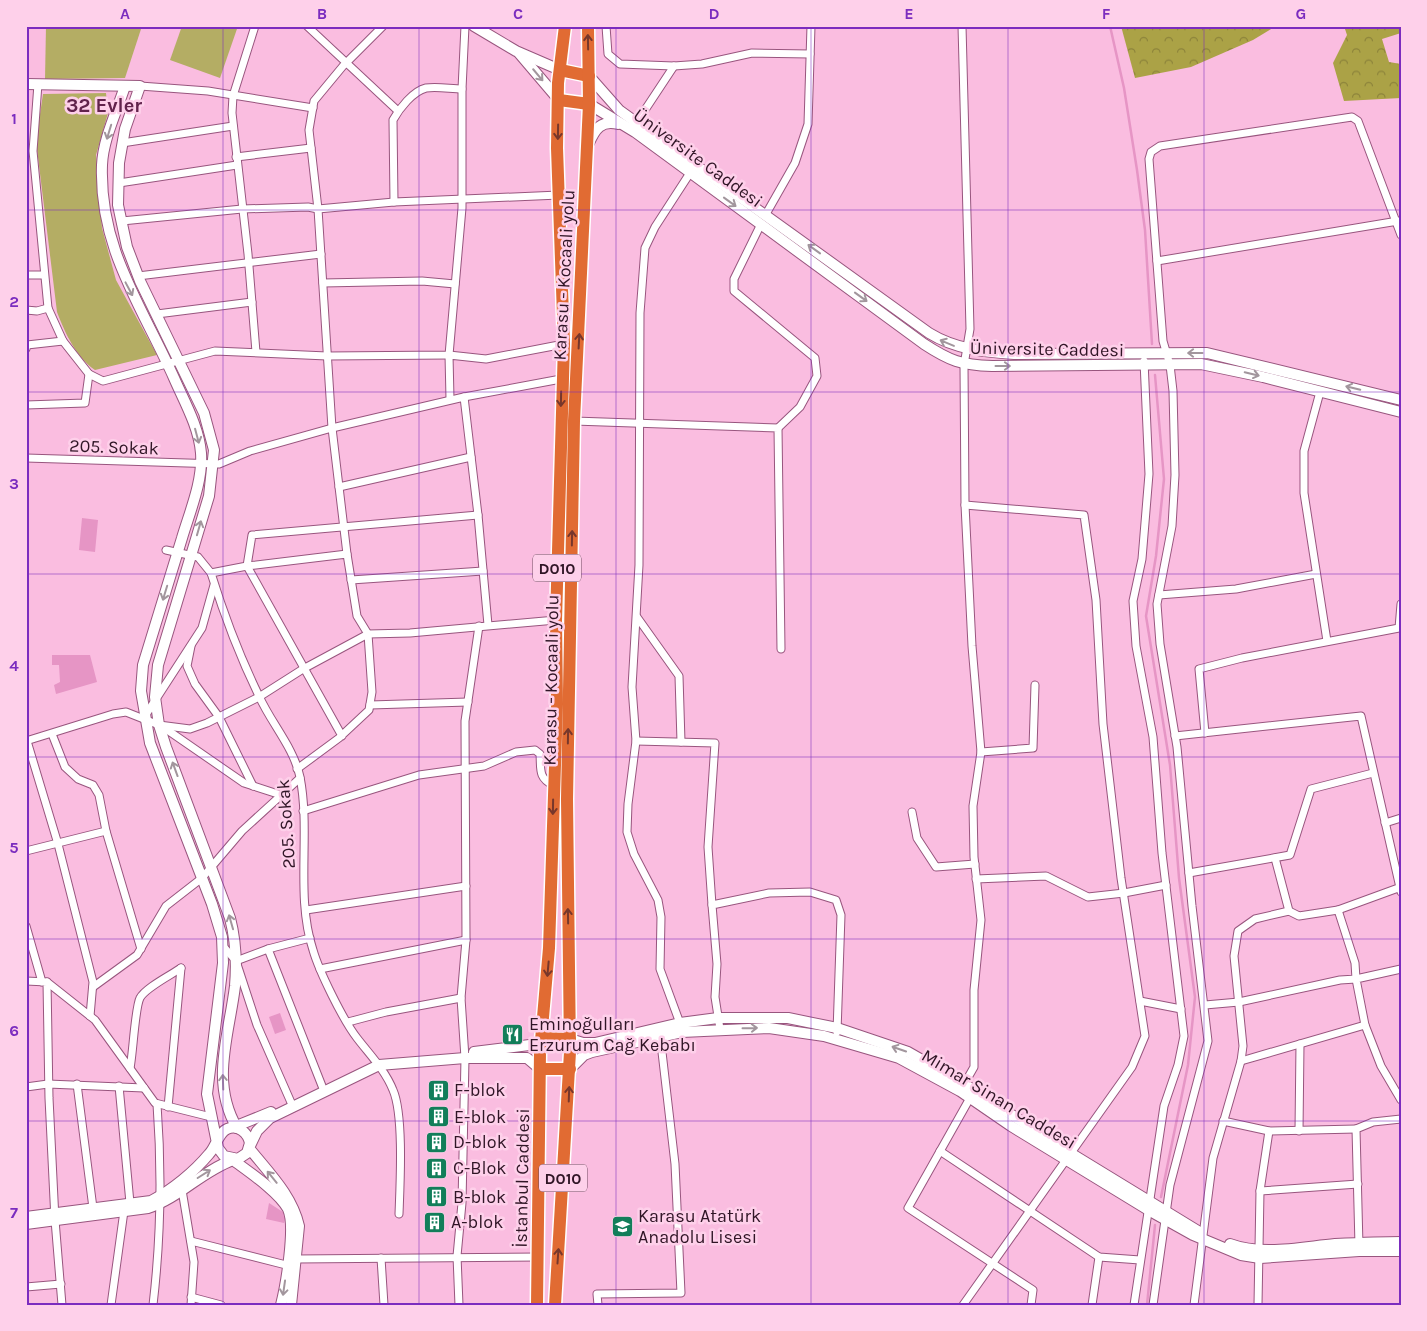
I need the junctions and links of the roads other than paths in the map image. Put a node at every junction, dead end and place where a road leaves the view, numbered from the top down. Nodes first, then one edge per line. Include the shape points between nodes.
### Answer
1 (255, 26) edge
2 (307, 26) edge
3 (383, 26) edge
4 (466, 26) edge
5 (474, 26) edge
6 (565, 26) edge
7 (588, 26) edge
8 (606, 26) edge
9 (811, 26) edge
10 (962, 26) edge
11 (516, 51) junction
12 (810, 54) junction
13 (347, 62) junction
14 (674, 66) junction
15 (560, 70) junction
16 (589, 76) junction
17 (26, 84) edge
18 (38, 84) junction
19 (125, 86) junction
20 (140, 86) junction
21 (462, 89) junction
22 (233, 96) junction
23 (558, 100) junction
24 (589, 104) junction
25 (312, 108) junction
26 (398, 111) junction
27 (632, 124) junction
28 (233, 126) junction
29 (122, 143) junction
30 (311, 148) junction
31 (587, 149) junction
32 (237, 161) junction
33 (690, 172) junction
34 (119, 183) junction
35 (559, 195) junction
36 (462, 200) junction
37 (394, 202) junction
38 (242, 209) junction
39 (318, 209) junction
40 (764, 219) junction
41 (122, 221) junction
42 (1398, 221) edge
43 (1401, 235) edge
44 (321, 254) junction
45 (1157, 262) junction
46 (249, 264) junction
47 (26, 275) edge
48 (43, 275) junction
49 (138, 276) junction
50 (323, 283) junction
51 (456, 284) junction
52 (252, 302) junction
53 (48, 308) junction
54 (26, 310) edge
55 (157, 314) junction
56 (63, 341) junction
57 (564, 344) junction
58 (26, 346) edge
59 (967, 348) junction
60 (256, 352) junction
61 (1144, 353) junction
62 (1167, 353) junction
63 (449, 355) junction
64 (327, 356) junction
65 (172, 361) junction
66 (1170, 364) junction
67 (964, 365) junction
68 (1144, 366) junction
69 (89, 374) junction
70 (562, 380) junction
71 (1320, 392) junction
72 (464, 397) junction
73 (450, 399) junction
74 (1401, 400) edge
75 (26, 405) edge
76 (1401, 412) edge
77 (574, 422) junction
78 (638, 423) junction
79 (332, 428) junction
80 (778, 428) junction
81 (26, 458) edge
82 (471, 458) junction
83 (213, 464) junction
84 (200, 465) junction
85 (339, 487) junction
86 (966, 505) junction
87 (478, 515) junction
88 (343, 525) junction
89 (166, 550) dead end
90 (177, 552) junction
91 (347, 554) junction
92 (192, 555) junction
93 (246, 566) junction
94 (483, 571) junction
95 (211, 573) junction
96 (1316, 574) junction
97 (351, 580) junction
98 (214, 585) junction
99 (1159, 594) junction
100 (1401, 604) edge
101 (638, 617) junction
102 (556, 620) junction
103 (479, 626) junction
104 (488, 626) junction
105 (368, 634) junction
106 (1327, 641) junction
107 (191, 646) junction
108 (782, 649) dead end
109 (303, 669) junction
110 (1035, 685) dead end
111 (155, 697) junction
112 (259, 697) junction
113 (468, 702) junction
114 (370, 705) junction
115 (219, 717) junction
116 (144, 718) junction
117 (159, 725) junction
118 (1205, 733) junction
119 (52, 734) junction
120 (342, 736) junction
121 (1175, 736) junction
122 (27, 741) edge
123 (636, 741) junction
124 (681, 742) junction
125 (981, 752) junction
126 (296, 769) junction
127 (464, 769) junction
128 (1373, 773) junction
129 (300, 778) junction
130 (553, 785) junction
131 (253, 786) junction
132 (281, 795) junction
133 (303, 811) junction
134 (912, 812) dead end
135 (1401, 818) edge
136 (1384, 823) junction
137 (106, 831) junction
138 (58, 844) junction
139 (26, 851) edge
140 (1275, 858) junction
141 (975, 864) junction
142 (211, 867) junction
143 (1189, 872) junction
144 (202, 878) junction
145 (976, 879) junction
146 (1166, 885) junction
147 (466, 886) junction
148 (1400, 889) edge
149 (1124, 893) junction
150 (712, 905) junction
151 (306, 910) junction
152 (1338, 910) junction
153 (1289, 911) junction
154 (26, 926) edge
155 (310, 938) junction
156 (466, 940) junction
157 (222, 945) junction
158 (141, 949) junction
159 (268, 949) junction
160 (236, 961) junction
161 (320, 969) junction
162 (1401, 969) edge
163 (1356, 979) junction
164 (26, 981) edge
165 (45, 982) junction
166 (93, 987) junction
167 (462, 998) junction
168 (1140, 1001) junction
169 (1239, 1002) junction
170 (1205, 1006) junction
171 (1181, 1008) junction
172 (90, 1016) junction
173 (348, 1022) junction
174 (719, 1024) junction
175 (1365, 1025) junction
176 (681, 1027) junction
177 (837, 1028) junction
178 (660, 1035) junction
179 (542, 1038) junction
180 (570, 1039) junction
181 (837, 1040) junction
182 (1300, 1044) junction
183 (540, 1052) joint
184 (465, 1055) junction
185 (1241, 1061) junction
186 (378, 1063) junction
187 (130, 1068) junction
188 (540, 1068) junction
189 (570, 1069) junction
190 (48, 1084) junction
191 (78, 1084) junction
192 (26, 1086) edge
193 (120, 1086) junction
194 (962, 1087) junction
195 (144, 1088) junction
196 (323, 1089) junction
197 (970, 1098) junction
198 (1401, 1100) edge
199 (157, 1104) junction
200 (292, 1104) junction
201 (168, 1107) junction
202 (211, 1117) junction
203 (1401, 1119) edge
204 (1223, 1121) junction
205 (235, 1128) junction
206 (1356, 1129) junction
207 (1269, 1131) junction
208 (1299, 1131) junction
209 (218, 1142) junction
210 (249, 1148) junction
211 (940, 1151) junction
212 (1070, 1157) junction
213 (234, 1160) junction
214 (1358, 1184) junction
215 (182, 1190) junction
216 (1260, 1191) junction
217 (161, 1200) junction
218 (1150, 1206) junction
219 (127, 1207) junction
220 (93, 1208) junction
221 (1029, 1212) junction
222 (399, 1214) dead end
223 (54, 1216) junction
224 (1167, 1216) junction
225 (26, 1217) edge
226 (26, 1224) edge
227 (1202, 1236) junction
228 (191, 1241) junction
229 (1401, 1242) edge
230 (1359, 1247) junction
231 (1401, 1251) edge
232 (1260, 1254) junction
233 (457, 1256) junction
234 (539, 1257) junction
235 (1099, 1257) junction
236 (381, 1258) junction
237 (1140, 1260) junction
238 (992, 1263) junction
239 (293, 1264) junction
240 (61, 1284) junction
241 (26, 1287) edge
242 (191, 1301) edge
243 (62, 1305) edge
244 (111, 1305) edge
245 (153, 1305) edge
246 (221, 1305) edge
247 (281, 1305) edge
248 (291, 1305) edge
249 (384, 1305) edge
250 (459, 1305) edge
251 (536, 1305) edge
252 (555, 1305) edge
253 (598, 1305) edge
254 (963, 1305) edge
255 (1031, 1305) edge
256 (1092, 1305) edge
257 (1134, 1305) edge
258 (1154, 1305) edge
259 (1194, 1305) edge
260 (1258, 1305) edge

1 - 22 street
2 - 13 street
3 - 13 street
4 - 21 street
5 - 11 main road
6 - 15 highway, Karasu - Kocaali yolu / D010
16 -> 7 highway, Karasu - Kocaali yolu / D010
8 - 14 street via 608,54 620,64
9 - 12 street
10 - 59 street via 970,275
11 - 15 main road
11 -> 23 main road
12 - 14 street via 752,53 702,64
12 - 40 street via 808,124 795,163
13 - 25 street via 314,101
13 - 26 street
14 - 27 street
15 - 16 highway
15 - 23 highway, Karasu - Kocaali yolu / D010
16 - 24 highway, Karasu - Kocaali yolu / D010
16 - 27 main road
17 - 18 main road
18 - 19 main road
18 - 48 street via 33,152 43,244
19 - 20 main road
19 -> 65 main road via 108,135 102,165 107,221 124,280
20 - 22 street
20 - 29 main road
21 - 26 street via 425,88
21 - 36 street
22 - 25 street
22 - 28 street
23 - 24 highway
23 -> 35 highway, Karasu - Kocaali yolu / D010
24 - 27 main road, Üniversite Caddesi
24 - 31 highway, Karasu - Kocaali yolu / D010
25 - 30 street
26 - 37 street via 392,120
27 - 31 main road via 602,124
27 - 33 main road, Üniversite Caddesi
27 - 40 main road
28 - 29 street
28 - 32 street
29 - 34 main road
30 - 32 street
30 - 39 street
77 -> 31 highway, Karasu - Kocaali yolu / D010
32 - 34 street
32 - 38 street
33 -> 40 main road, Üniversite Caddesi
33 - 78 street via 655,226 645,248
34 - 41 main road via 118,205
35 - 36 street
35 - 57 highway, Karasu - Kocaali yolu / D010
36 - 37 street
36 - 51 street
37 - 39 street
38 - 39 street
38 - 41 street
38 - 46 street
39 - 44 street
59 -> 40 main road via 952,346 929,334
40 -> 67 main road, Üniversite Caddesi via 924,344
40 - 80 street via 734,279 734,291 815,358 817,376 800,407
41 - 49 main road via 126,247
42 - 43 street
42 - 45 street
42 - 45 street via 1358,121 1352,117 1160,146 1151,152 1149,159
44 - 46 street
44 - 50 street
45 - 62 street via 1162,341
46 - 49 street
46 - 52 street
47 - 48 street
48 - 53 street
49 - 55 main road
50 - 51 street via 422,281
50 - 64 street
51 - 63 street
52 - 55 street
52 - 60 street
53 - 54 street
53 - 56 street
55 - 65 main road
56 - 58 street
56 - 69 street
57 - 63 street via 486,359
57 - 70 highway, Karasu - Kocaali yolu / D010
59 - 61 main road via 1014,354
59 - 67 street
60 - 64 street
60 - 65 street via 215,350
61 - 62 main road
61 - 68 street
62 - 66 street
74 -> 62 main road via 1224,356
63 - 64 street
63 - 73 street
64 - 79 street
65 - 69 street via 104,381
65 - 83 main road via 204,413 214,450
65 -> 84 main road via 193,421 201,452
66 - 68 main road, Üniversite Caddesi
66 -> 71 main road, Üniversite Caddesi via 1225,368
66 - 99 street via 1175,475 1172,526
67 -> 68 main road, Üniversite Caddesi
67 - 86 street
68 - 146 street via 1149,474 1142,558 1132,601 1136,646 1153,737
69 - 75 street via 85,402
70 - 72 street, 205. Sokak
70 -> 102 highway, Karasu - Kocaali yolu / D010
71 - 76 main road, Üniversite Caddesi
71 - 96 street via 1304,451 1304,492
72 - 73 street, 205. Sokak
72 - 82 street
73 - 79 street, 205. Sokak
77 - 78 street
180 -> 77 highway, Karasu - Kocaali yolu / D010 via 567,799
78 - 80 street
78 - 101 street
79 - 83 street, 205. Sokak
79 - 85 street
80 - 108 street
81 - 84 street, 205. Sokak
82 - 85 street
82 - 87 street
83 - 84 street, 205. Sokak
92 -> 83 main road via 209,496
84 - 90 main road via 198,485
85 - 88 street
86 - 125 street via 972,646
86 - 149 street via 1084,515 1096,600 1103,724
87 - 88 street
87 - 94 street
88 - 91 street
88 - 93 street via 252,535
89 - 90 street
90 - 92 street
90 -> 116 main road via 143,665 140,691
91 - 93 street
91 - 97 street
92 - 95 street via 198,557
92 - 111 main road via 158,665
93 - 95 street
93 - 109 street
94 - 97 street
94 - 104 street
95 - 98 street, 205. Sokak
96 - 99 street via 1236,589
96 - 106 street
97 - 105 street via 357,616
98 - 107 street via 202,628
98 - 112 street, 205. Sokak
99 - 121 street via 1160,644
100 - 106 street via 1399,628
101 - 123 street via 632,687
101 - 124 street via 679,676
102 - 104 street
102 - 130 highway, Karasu - Kocaali yolu / D010 via 557,704
103 - 104 street
103 - 105 street
103 - 113 street
105 - 109 street
105 - 114 street
106 - 118 street via 1198,669
107 - 111 street via 176,672
107 - 115 street via 187,666 195,684
109 - 112 street
109 - 120 street
110 - 125 street via 1033,748
111 - 116 street
111 - 117 main road
112 - 115 street
112 - 126 street, 205. Sokak
113 - 114 street
113 - 127 street
114 - 120 street via 369,710
115 - 117 street via 190,729
115 - 131 street
116 - 117 street
116 - 119 street via 126,712 113,714
116 - 144 main road via 150,744
117 - 131 street
142 -> 117 main road
118 - 121 street
118 - 128 street via 1361,716
119 - 122 street
119 - 137 street via 65,767 78,779 93,785 99,795
120 - 126 street
121 - 143 street
122 - 138 street
123 - 124 street
123 - 176 street via 627,832 634,854 658,900 660,968
124 - 150 street via 715,743 708,846
125 - 141 street via 974,806
126 - 129 street, 205. Sokak
127 - 130 street via 484,766 516,752 534,750 540,754 540,774 544,781
127 - 133 street via 419,775
127 - 147 street
128 - 136 street
128 - 140 street via 1311,789 1290,855
129 - 132 street
129 - 133 street, 205. Sokak
130 -> 179 highway, Karasu - Kocaali yolu / D010 via 549,948
131 - 132 street
132 - 142 street via 242,831
133 - 151 street, 205. Sokak
134 - 141 street via 917,838 936,867
135 - 136 street
136 - 148 street
137 - 138 street
137 - 158 street
138 - 139 street
138 - 166 street
140 - 143 street
140 - 153 street
141 - 145 street
142 - 144 street
160 -> 142 main road via 230,918
143 - 170 street
144 - 157 main road
144 - 158 street via 166,906
145 - 149 street via 1046,876 1088,897
145 - 194 street via 981,920 974,990 974,1067
146 - 149 street
146 - 171 street
147 - 151 street
147 - 156 street
148 - 152 street
149 - 168 street
150 - 174 street
150 - 177 street via 769,893 810,892 836,900 842,915
151 - 155 street, 205. Sokak
152 - 153 street via 1300,916
152 - 163 street via 1355,963
153 - 169 street via 1256,919 1238,932 1234,956
154 - 165 street
155 - 159 street
155 - 161 street, 205. Sokak
156 - 161 street
156 - 167 street
157 - 160 street
157 - 202 main road via 223,963 207,1094
158 - 166 street
159 - 160 street
159 - 196 street
160 - 200 street via 257,1025
205 -> 160 main road via 224,1097 222,1065
161 - 173 street, 205. Sokak
162 - 163 street
163 - 169 street
163 - 175 street
164 - 165 street
165 - 172 street
165 - 190 street
166 - 172 street
167 - 173 street
167 - 184 street
168 - 171 street
168 - 212 street via 1144,1036 1132,1067
169 - 170 street
169 - 185 street via 1243,1046
170 - 224 street via 1208,1041 1177,1154
171 - 218 street via 1184,1036 1164,1106
172 - 187 street
173 - 186 street, 205. Sokak via 355,1036
174 - 176 main road, Mimar Sinan Caddesi
174 - 177 main road, Mimar Sinan Caddesi via 788,1018
174 -> 181 main road, Mimar Sinan Caddesi via 769,1028
175 - 182 street
175 - 198 street via 1381,1066
176 - 178 main road, Mimar Sinan Caddesi
176 - 180 main road, Mimar Sinan Caddesi via 595,1043
177 - 181 street
194 -> 177 main road, Mimar Sinan Caddesi via 908,1052
178 - 189 main road, Mimar Sinan Caddesi via 592,1052
178 - 253 street via 675,1164 682,1293 597,1294
179 - 180 highway
179 - 183 highway, Karasu - Kocaali yolu / D010
179 - 184 main road via 537,1044 523,1048
180 - 189 highway, Karasu - Kocaali yolu / D010
181 - 194 main road, Mimar Sinan Caddesi via 899,1058
182 - 185 street
182 - 208 street
183 - 188 highway, İstanbul Caddesi / D010
184 - 186 main road
184 - 188 main road via 527,1058
184 - 233 street
185 - 204 street
186 - 196 main road
186 - 222 street, 205. Sokak via 394,1091 399,1123
187 - 195 street
187 - 201 street via 140,996 181,968
188 - 189 highway
188 - 234 highway, İstanbul Caddesi / D010
252 -> 189 highway, Karasu - Kocaali yolu / D010
190 - 191 street
190 - 192 street
190 - 223 street
191 - 193 street
191 - 220 street
193 - 195 street
193 - 219 street
194 - 197 main road, Mimar Sinan Caddesi
194 - 212 main road, Mimar Sinan Caddesi
195 - 199 street
196 - 200 main road
197 - 211 street
197 - 212 main road, Mimar Sinan Caddesi
199 - 201 street
199 - 217 street
200 - 205 main road
200 - 210 main road via 257,1131
201 - 202 street
202 - 209 main road
203 - 206 street via 1373,1122
204 - 207 street
204 - 227 street via 1213,1158
205 - 209 main road via 222,1132
205 - 210 main road via 246,1134
206 - 208 street
206 - 214 street
207 - 208 street
207 - 216 street
209 - 213 main road via 220,1152
209 - 217 main road via 200,1165
210 - 213 main road via 243,1157
239 -> 210 main road via 299,1226 290,1200
211 - 221 street
211 - 238 street via 908,1208
212 - 218 main road, Mimar Sinan Caddesi
212 - 221 street
215 -> 213 main road via 204,1174
213 - 239 main road via 287,1208 292,1222
214 - 216 street
214 - 230 street
215 - 217 main road
215 - 228 street
216 - 232 street
217 - 219 main road
217 - 245 street
218 - 224 main road, Mimar Sinan Caddesi
218 - 237 street
219 - 220 main road
219 - 223 main road
219 - 244 street
220 - 223 main road
221 - 235 street
221 - 238 street
223 - 225 main road
223 - 226 main road
223 - 240 street
224 - 227 main road, Mimar Sinan Caddesi
224 - 258 street
227 - 232 main road, Mimar Sinan Caddesi via 1241,1255
227 - 259 street
228 - 239 street
228 - 242 street via 194,1262
229 - 230 main road, Mimar Sinan Caddesi
230 - 231 main road, Mimar Sinan Caddesi
230 - 232 main road, Mimar Sinan Caddesi
232 - 260 street
233 - 234 street
233 - 236 street
233 - 250 street
234 - 251 highway, İstanbul Caddesi / D010
235 - 237 street
235 - 256 street
236 - 239 street
236 - 249 street
237 - 257 street
238 - 254 street
238 - 255 street via 1033,1290
239 -> 247 main road
239 - 248 main road
240 - 241 street
240 - 243 street
242 - 246 street

